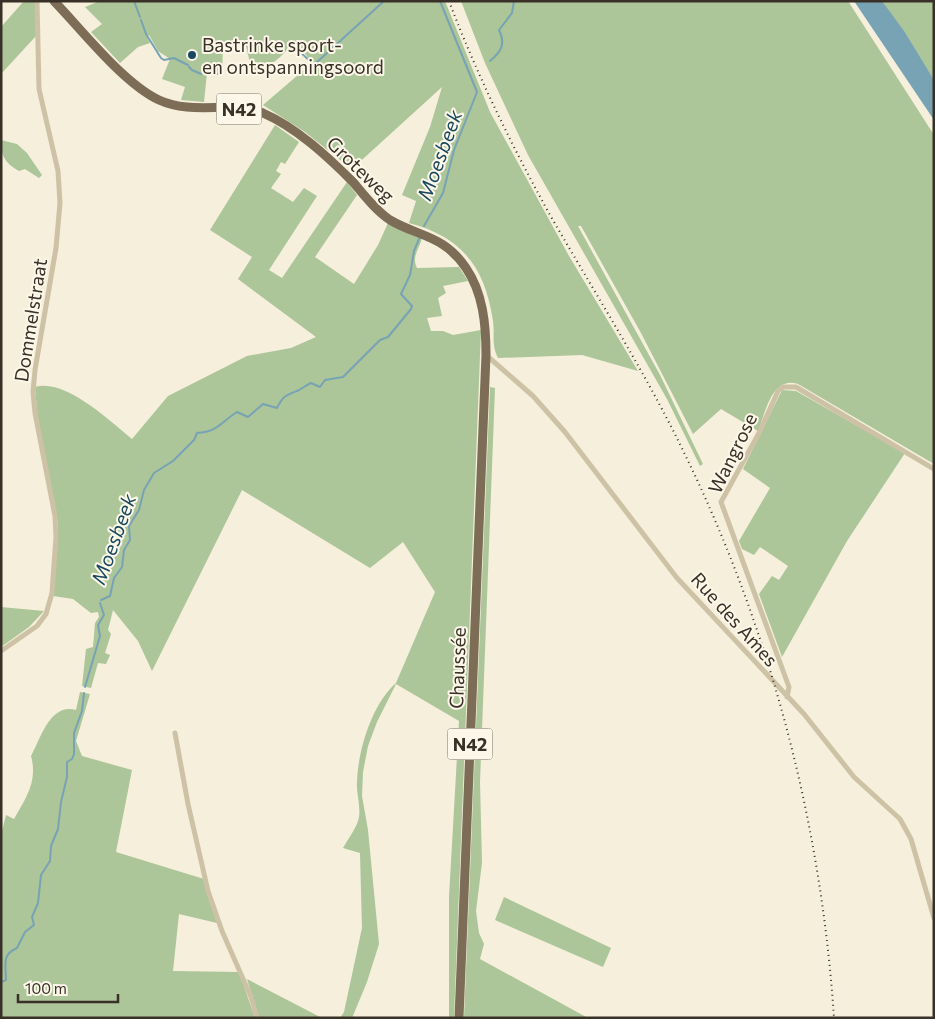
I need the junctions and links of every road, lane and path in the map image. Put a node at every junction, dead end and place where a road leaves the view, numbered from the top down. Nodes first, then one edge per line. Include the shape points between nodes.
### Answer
1 (37, 1) edge
2 (54, 1) edge
3 (486, 355) junction
4 (934, 469) edge
5 (1, 651) edge
6 (787, 697) junction
7 (175, 733) dead end
8 (934, 918) edge
9 (257, 1018) edge
10 (459, 1018) edge

1 - 5 street, Dommelstraat via 39,89 58,171 60,203 33,392 56,537 52,593 46,614 36,626
2 - 3 main road, Groteweg / N42 via 116,66 147,93 182,107 246,109 276,120 329,158 391,220 443,244 460,260 478,292 484,318
3 - 6 street, Rue des Ames via 533,396 565,432 677,578
3 - 10 main road, Chaussée / N42
4 - 6 street, Wangrose via 796,387 783,387 778,391 721,502 790,688
6 - 8 street, Rue des Ames via 854,777 908,829
7 - 9 street via 208,891

